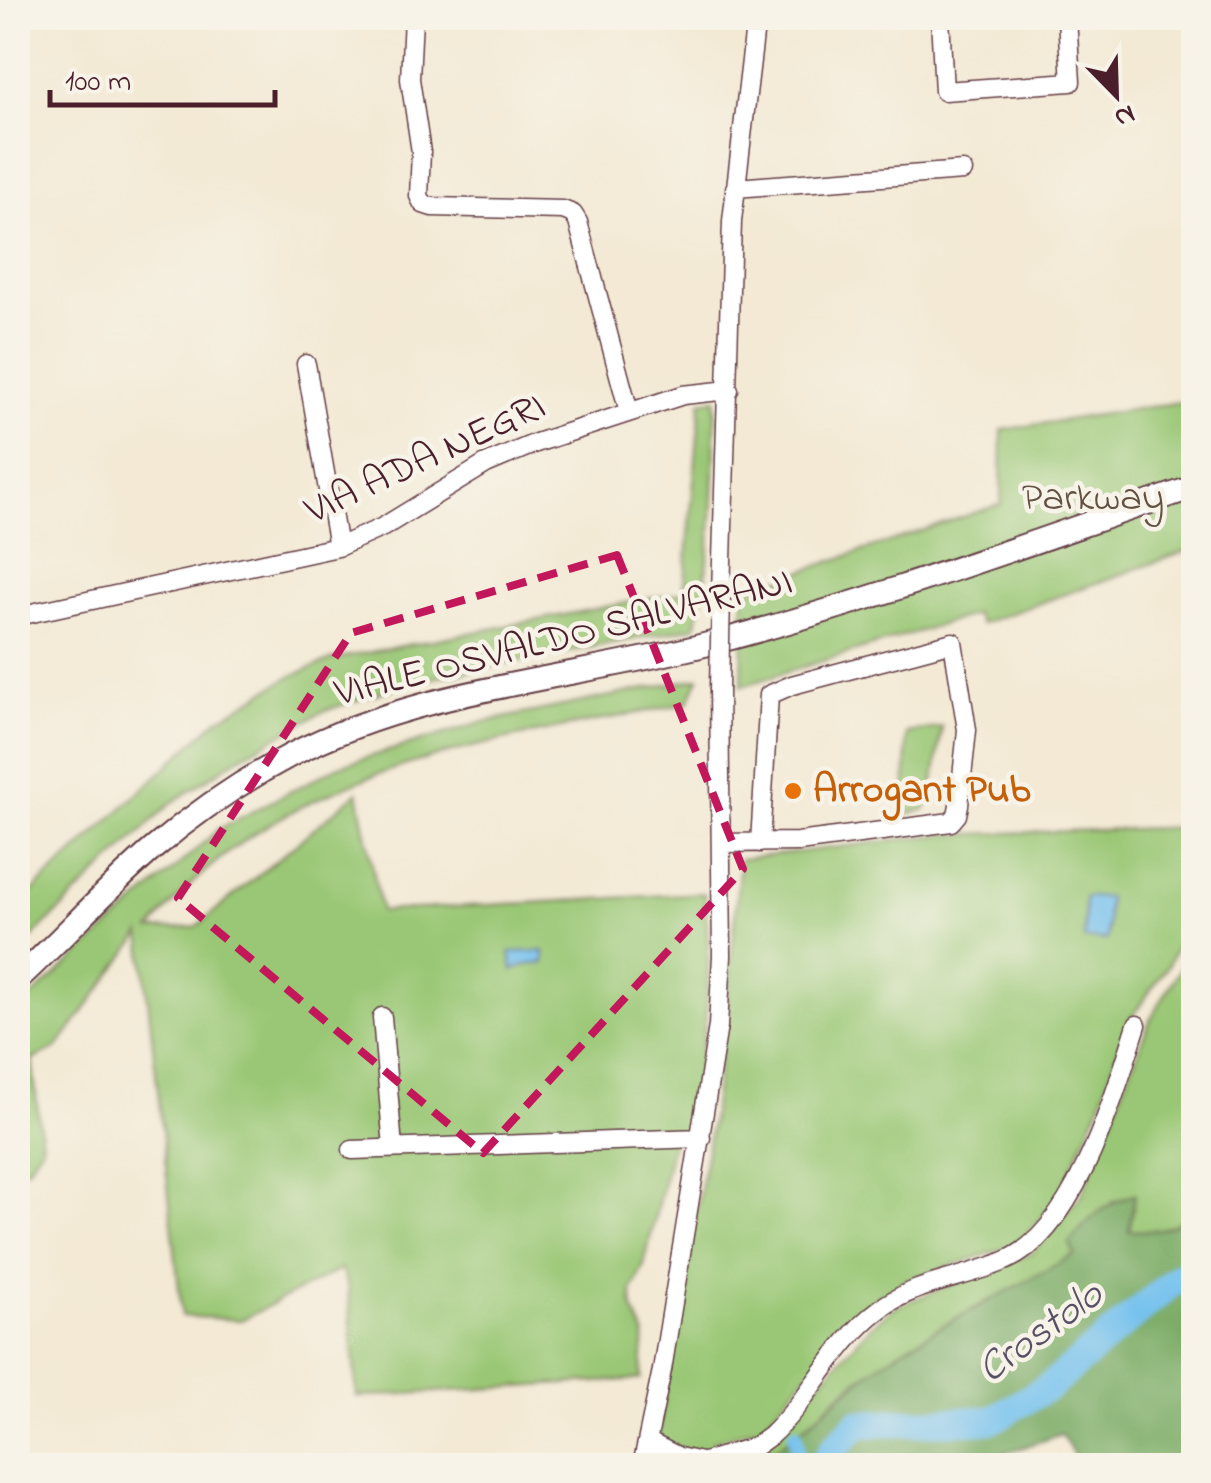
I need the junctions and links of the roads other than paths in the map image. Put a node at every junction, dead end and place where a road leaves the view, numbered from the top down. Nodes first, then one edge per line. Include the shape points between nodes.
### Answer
1 (413, 18) edge
2 (756, 18) edge
3 (940, 18) edge
4 (1067, 18) edge
5 (963, 172) dead end
6 (734, 188) junction
7 (306, 364) dead end
8 (729, 390) junction
9 (629, 412) junction
10 (1194, 487) edge
11 (338, 547) junction
12 (18, 616) edge
13 (722, 843) junction
14 (760, 843) junction
15 (18, 979) edge
16 (382, 1017) dead end
17 (1137, 1025) dead end
18 (701, 1138) junction
19 (392, 1148) junction
20 (352, 1150) dead end
21 (649, 1442) junction
22 (696, 1464) edge
23 (642, 1466) edge

1 - 9 street via 410,79 423,204 572,214
2 - 6 street
3 - 4 street via 944,91 1071,82
5 - 6 street
6 - 8 street
7 - 11 street
8 - 9 street, VIA ADA NEGRI via 683,395
8 - 13 street, bridge via 719,689
9 - 11 street, VIA ADA NEGRI via 486,464
10 - 15 main road, VIALE OSVALDO SALVARANI via 779,625 438,702 338,734 204,808
11 - 12 street, VIA ADA NEGRI
13 - 14 street
13 - 18 street via 721,990
14 - 14 street via 951,822 958,815 967,730 953,642 769,696
16 - 19 street
17 - 22 street via 1082,1170 1060,1214 1033,1244 879,1309 770,1436
18 - 19 street
18 - 21 street
19 - 20 street
21 - 22 street
21 - 23 street

